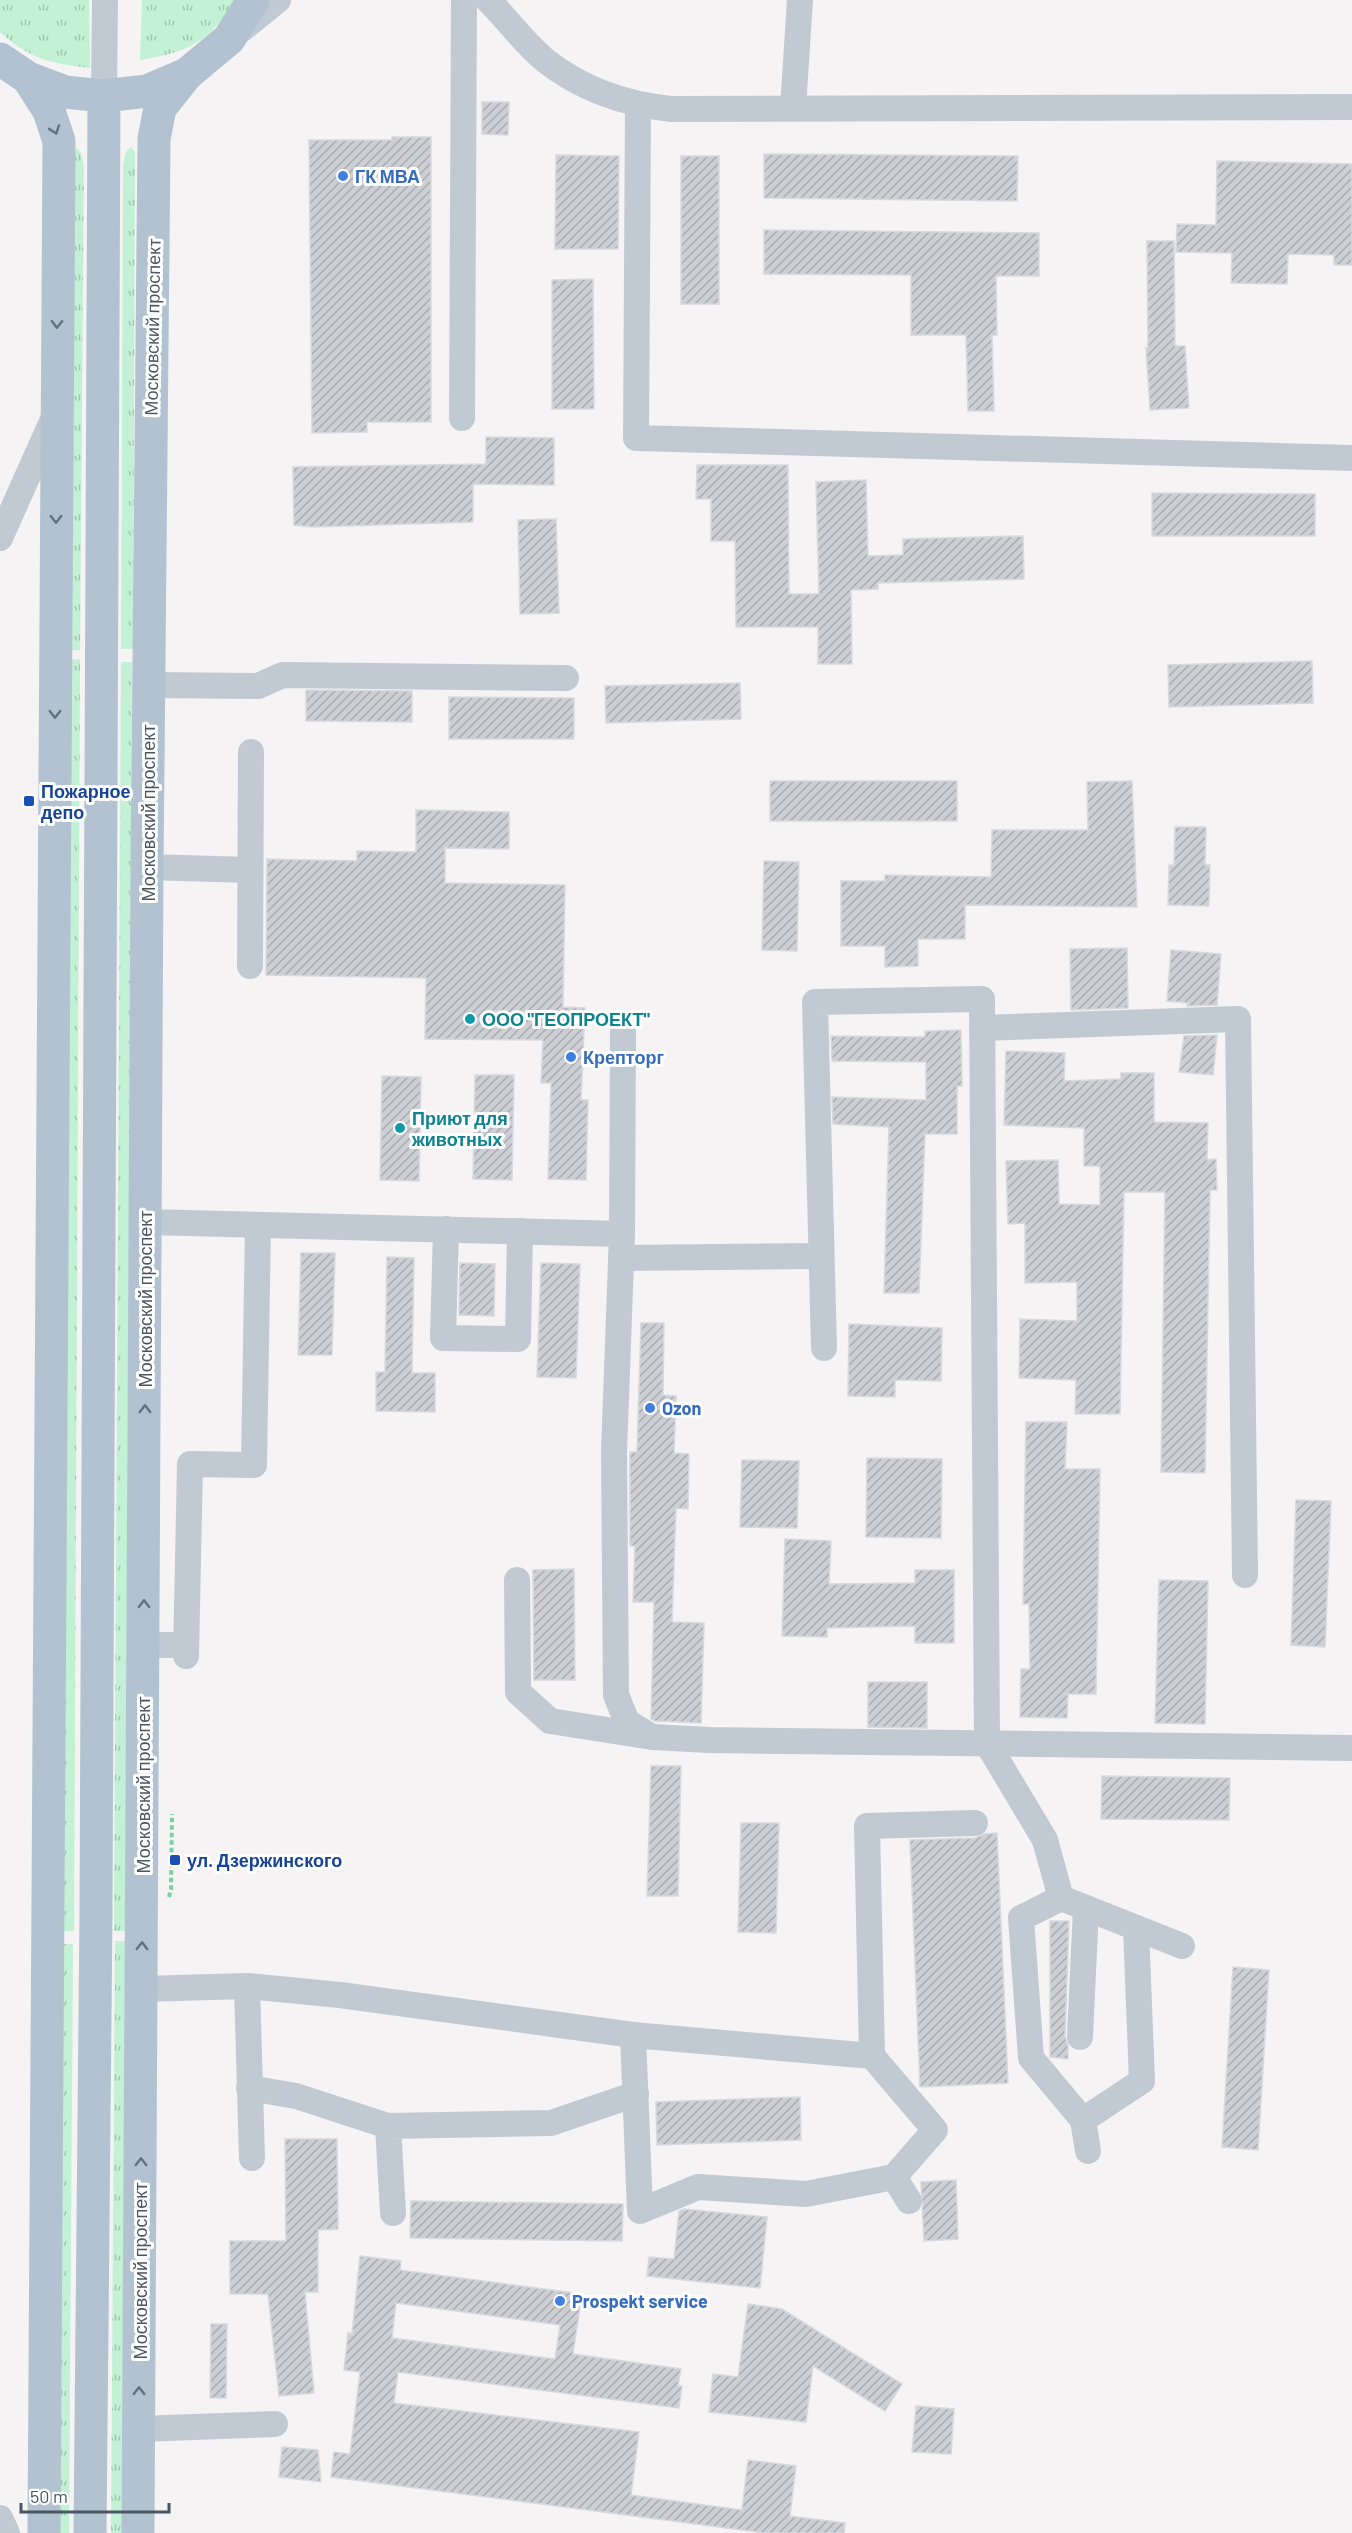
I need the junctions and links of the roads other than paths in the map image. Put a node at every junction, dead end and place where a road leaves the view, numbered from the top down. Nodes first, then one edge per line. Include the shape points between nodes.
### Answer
1 (105, 0) edge
2 (253, 0) edge
3 (278, 0) edge
4 (465, 0) edge
5 (800, 0) edge
6 (500, 6) edge
7 (229, 39) junction
8 (0, 59) edge
9 (187, 74) junction
10 (28, 78) junction
11 (104, 96) junction
12 (638, 106) junction
13 (1352, 107) edge
14 (793, 108) junction
15 (57, 412) junction
16 (462, 418) dead end
17 (1352, 458) edge
18 (0, 538) edge
19 (566, 678) dead end
20 (149, 685) junction
21 (251, 752) dead end
22 (147, 867) junction
23 (250, 870) junction
24 (250, 966) dead end
25 (982, 1028) junction
26 (623, 1032) dead end
27 (146, 1222) junction
28 (258, 1225) junction
29 (446, 1229) junction
30 (520, 1231) junction
31 (621, 1246) junction
32 (821, 1256) junction
33 (824, 1348) dead end
34 (1245, 1575) dead end
35 (517, 1580) dead end
36 (144, 1645) junction
37 (652, 1737) junction
38 (987, 1743) junction
39 (1352, 1748) edge
40 (975, 1823) dead end
41 (1061, 1898) junction
42 (1086, 1908) junction
43 (1136, 1928) junction
44 (1182, 1946) dead end
45 (247, 1986) junction
46 (142, 1989) junction
47 (633, 2035) junction
48 (1080, 2037) dead end
49 (872, 2056) junction
50 (249, 2088) junction
51 (636, 2094) junction
52 (1083, 2120) junction
53 (388, 2126) junction
54 (1088, 2151) dead end
55 (252, 2158) dead end
56 (894, 2177) junction
57 (909, 2201) dead end
58 (393, 2213) dead end
59 (275, 2424) dead end
60 (139, 2429) junction
61 (0, 2518) edge
62 (7, 2533) edge
63 (44, 2533) edge
64 (90, 2533) edge
65 (138, 2533) edge

1 - 11 street
2 - 7 main road
3 - 7 street
4 - 16 street
5 - 14 street
6 - 12 street via 545,61 593,90
7 - 9 main road
8 - 10 main road
9 - 11 main road via 147,90
9 - 20 main road, Московский проспект via 160,108 154,138
10 - 11 main road via 65,92
10 -> 15 main road via 49,111 59,141
11 - 64 main road
12 - 14 street
12 - 17 street via 636,438
13 - 14 street
15 - 18 street
15 -> 63 main road
19 - 20 street via 283,675 258,686
20 - 22 main road, Московский проспект
21 - 23 street
22 - 23 street
22 - 27 main road, Московский проспект
23 - 24 street
25 - 32 street via 982,999 815,1002
25 - 34 street via 1238,1019
25 - 38 street
26 - 31 street
27 - 28 street
36 -> 27 main road, Московский проспект
28 - 29 street
28 - 36 street via 254,1465 190,1464 186,1650
29 - 30 street
29 - 30 street via 443,1338 518,1339
30 - 31 street
31 - 32 street
31 - 37 street via 614,1452 616,1695 627,1722
32 - 33 street
35 - 37 street via 518,1692 550,1721
46 -> 36 main road, Московский проспект
37 - 38 street
38 - 39 street
38 - 41 street via 1045,1840
40 - 49 street via 867,1827
41 - 42 street
41 - 52 street via 1021,1918 1031,2058
42 - 43 street
42 - 48 street
43 - 44 street
43 - 52 street via 1142,2081
45 - 46 street
45 - 47 street
45 - 50 street
60 -> 46 main road, Московский проспект
47 - 49 street
47 - 51 street
49 - 56 street via 935,2130
50 - 53 street via 296,2096
50 - 55 street
51 - 53 street via 551,2123
51 - 56 street via 640,2211 698,2187 806,2194
52 - 54 street
53 - 58 street
56 - 57 street
59 - 60 street
60 - 65 main road, Московский проспект
61 - 62 street

